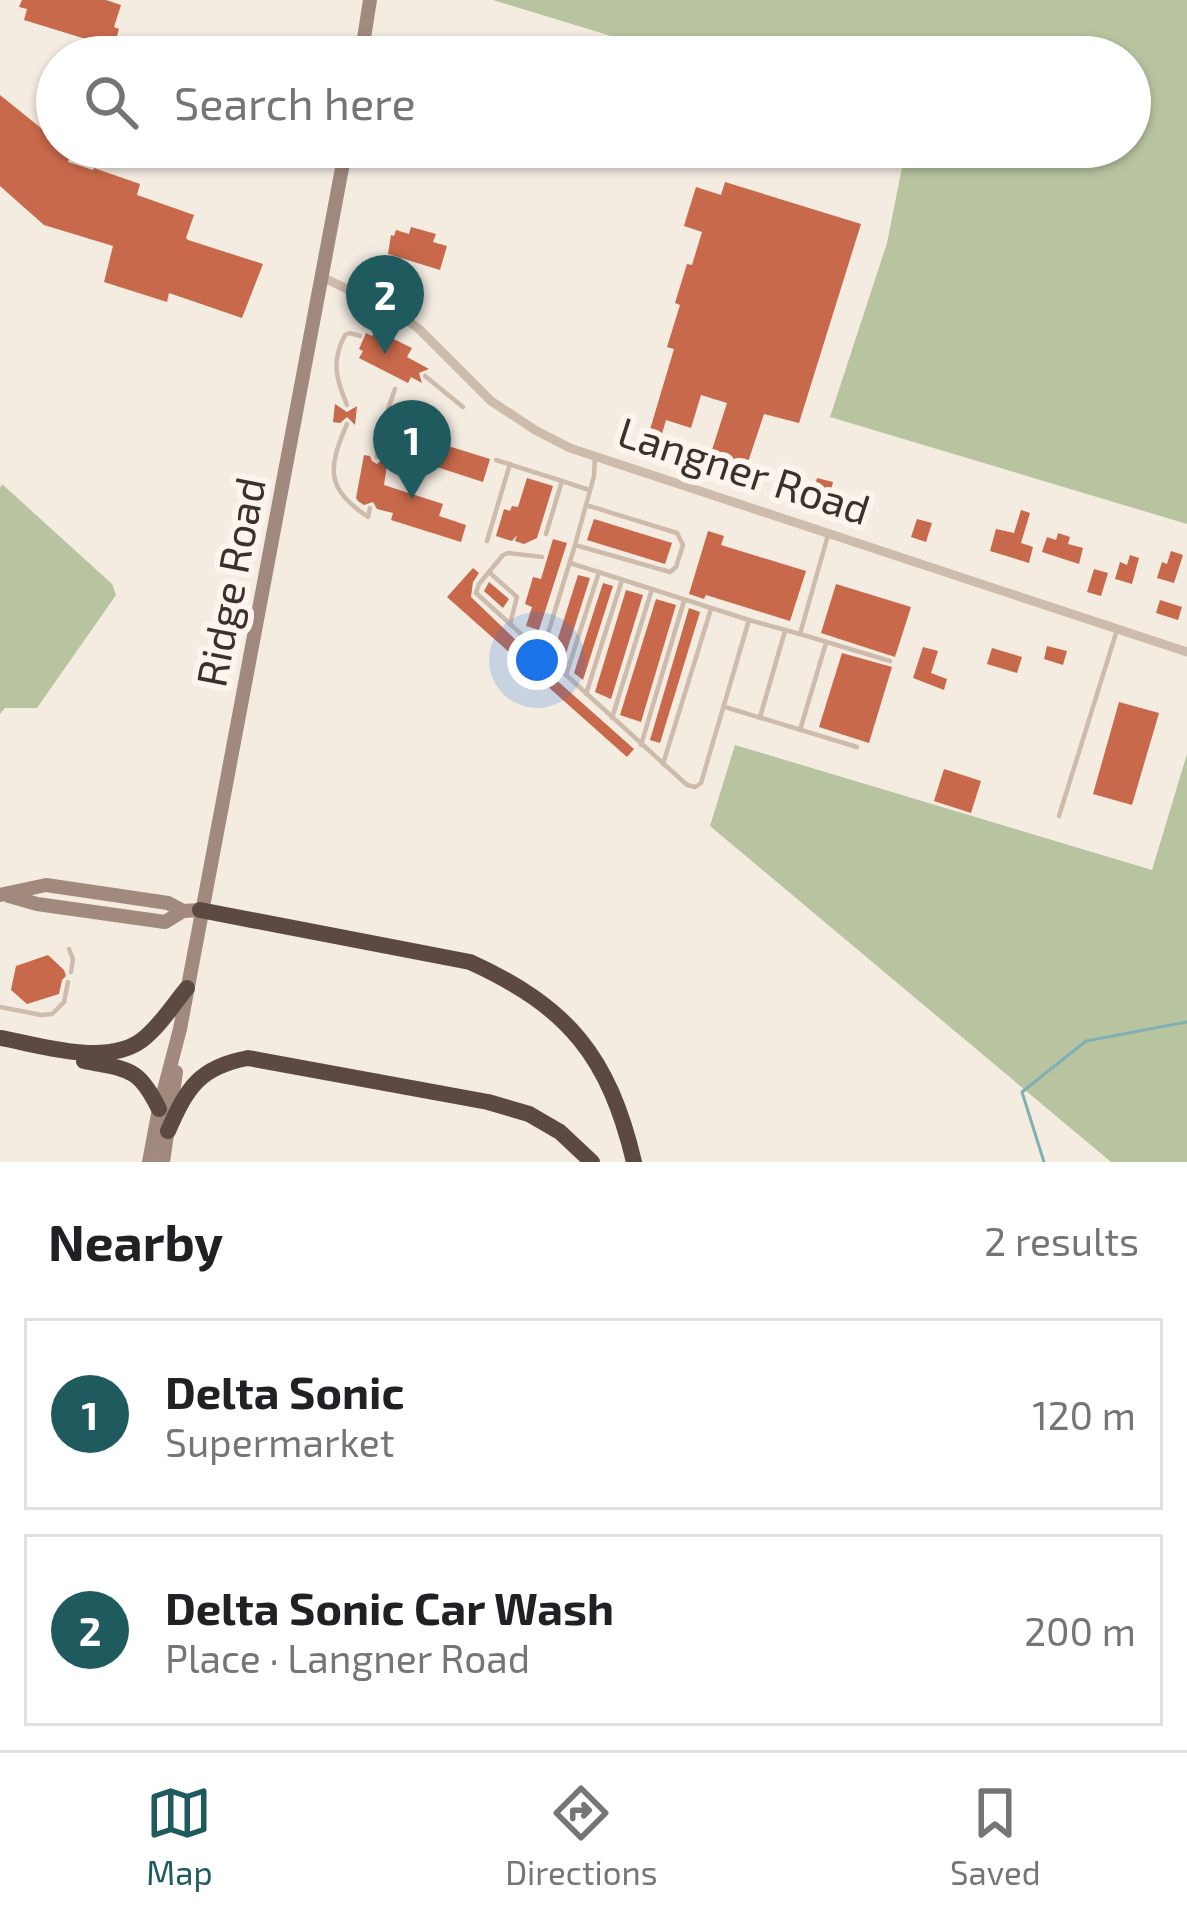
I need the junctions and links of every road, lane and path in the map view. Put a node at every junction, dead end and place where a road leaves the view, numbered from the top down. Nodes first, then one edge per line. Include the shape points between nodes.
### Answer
1 (370, 0) edge
2 (364, 36) edge
3 (342, 168) edge
4 (322, 277) junction
5 (359, 336) dead end
6 (425, 376) dead end
7 (394, 389) dead end
8 (347, 406) dead end
9 (463, 407) dead end
10 (347, 424) dead end
11 (595, 456) junction
12 (377, 457) dead end
13 (496, 460) dead end
14 (511, 464) junction
15 (562, 481) junction
16 (590, 490) junction
17 (586, 505) junction
18 (370, 508) dead end
19 (546, 534) dead end
20 (829, 534) junction
21 (487, 541) dead end
22 (575, 545) junction
23 (542, 557) dead end
24 (570, 563) junction
25 (489, 572) junction
26 (598, 572) junction
27 (622, 580) junction
28 (652, 589) junction
29 (685, 599) junction
30 (711, 608) junction
31 (748, 620) junction
32 (510, 624) junction
33 (785, 630) junction
34 (1117, 630) junction
35 (800, 634) junction
36 (826, 642) junction
37 (542, 652) junction
38 (1187, 652) edge
39 (890, 662) dead end
40 (566, 675) junction
41 (586, 694) junction
42 (724, 707) junction
43 (612, 718) junction
44 (760, 718) junction
45 (800, 730) junction
46 (640, 745) junction
47 (857, 747) dead end
48 (663, 764) junction
49 (1059, 816) dead end
50 (2, 894) edge
51 (192, 910) junction
52 (69, 949) dead end
53 (71, 972) dead end
54 (68, 982) dead end
55 (187, 988) junction
56 (0, 1007) edge
57 (180, 1029) junction
58 (0, 1042) edge
59 (158, 1109) junction
60 (168, 1131) junction
61 (148, 1162) edge
62 (163, 1162) edge
63 (592, 1162) edge
64 (634, 1162) edge

1 - 2 street
3 - 4 street, Ridge Road
4 - 11 street, Langner Road via 399,314 514,418
4 - 51 street, Ridge Road
5 - 8 lane via 345,335 336,359
6 - 9 lane
7 - 12 lane
10 - 18 lane via 336,449 335,486 368,517
11 - 16 lane
11 - 20 street, Langner Road
13 - 14 lane
14 - 15 lane
14 - 21 lane
15 - 16 lane
15 - 19 lane
16 - 17 lane
17 - 22 lane
17 - 22 lane via 677,532 683,545 670,572
20 - 34 street, Langner Road
20 - 35 lane
22 - 24 lane
23 - 25 lane via 508,553
24 - 26 lane
24 - 37 lane
25 - 32 lane via 517,597
25 - 32 lane via 476,593
26 - 27 lane
26 - 40 lane
27 - 28 lane
27 - 41 lane
28 - 29 lane
28 - 43 lane
29 - 30 lane
29 - 46 lane
30 - 31 lane
30 - 48 lane
31 - 33 lane
31 - 42 lane
32 - 37 lane
33 - 35 lane
33 - 44 lane
34 - 38 street, Langner Road
34 - 49 lane
35 - 36 lane
36 - 39 lane
36 - 45 lane
37 - 40 lane
40 - 41 lane
41 - 43 lane
42 - 44 lane
42 - 48 lane via 700,783 687,785
43 - 46 lane
44 - 45 lane
45 - 47 lane
46 - 48 lane
50 - 51 street via 165,922
51 - 55 street, Ridge Road
51 - 64 highway via 470,962 508,979 588,1048 616,1098
52 - 53 lane
54 - 56 lane via 52,1014
55 - 57 street, Ridge Road
55 - 58 highway via 147,1036 124,1050
57 - 59 street, Ridge Road
57 - 60 street, Ridge Road
58 - 59 highway via 129,1070
59 - 61 street, Ridge Road
60 - 62 street, Ridge Road
60 - 63 highway via 202,1075 248,1058 529,1114

